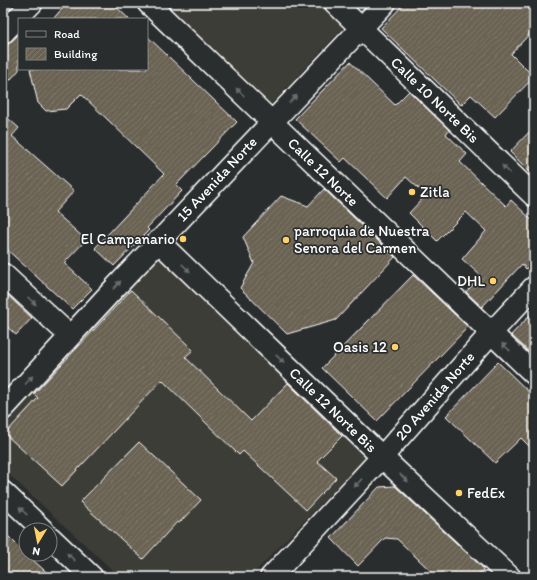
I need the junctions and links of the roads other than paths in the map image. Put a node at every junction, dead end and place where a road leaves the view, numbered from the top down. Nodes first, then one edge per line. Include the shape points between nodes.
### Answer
1 (32, 3) edge
2 (148, 3) edge
3 (335, 3) edge
4 (385, 3) edge
5 (362, 28) junction
6 (3, 33) edge
7 (271, 122) junction
8 (534, 196) edge
9 (158, 241) junction
10 (3, 274) edge
11 (534, 287) edge
12 (491, 333) junction
13 (70, 336) junction
14 (534, 374) edge
15 (3, 409) edge
16 (382, 457) junction
17 (3, 492) edge
18 (35, 522) edge
19 (58, 545) edge
20 (92, 577) edge
21 (272, 577) edge
22 (510, 577) edge

1 - 6 street
7 -> 2 street, Calle 12 Norte
3 - 5 street, Calle 10 Norte Bis
4 - 5 street, 15 Avenida Norte
7 -> 5 street, 15 Avenida Norte
8 -> 5 street, Calle 10 Norte Bis
7 - 9 street, 15 Avenida Norte
7 - 12 street, Calle 12 Norte
13 -> 9 street, 15 Avenida Norte
9 -> 16 street, Calle 12 Norte Bis
10 -> 13 street
11 - 12 street, 20 Avenida Norte
14 -> 12 street, Calle 12 Norte
12 - 16 street, 20 Avenida Norte
15 -> 13 street, 15 Avenida Norte
16 -> 21 street, 20 Avenida Norte
16 -> 22 street, Calle 12 Norte Bis
18 -> 17 street
20 -> 19 street

